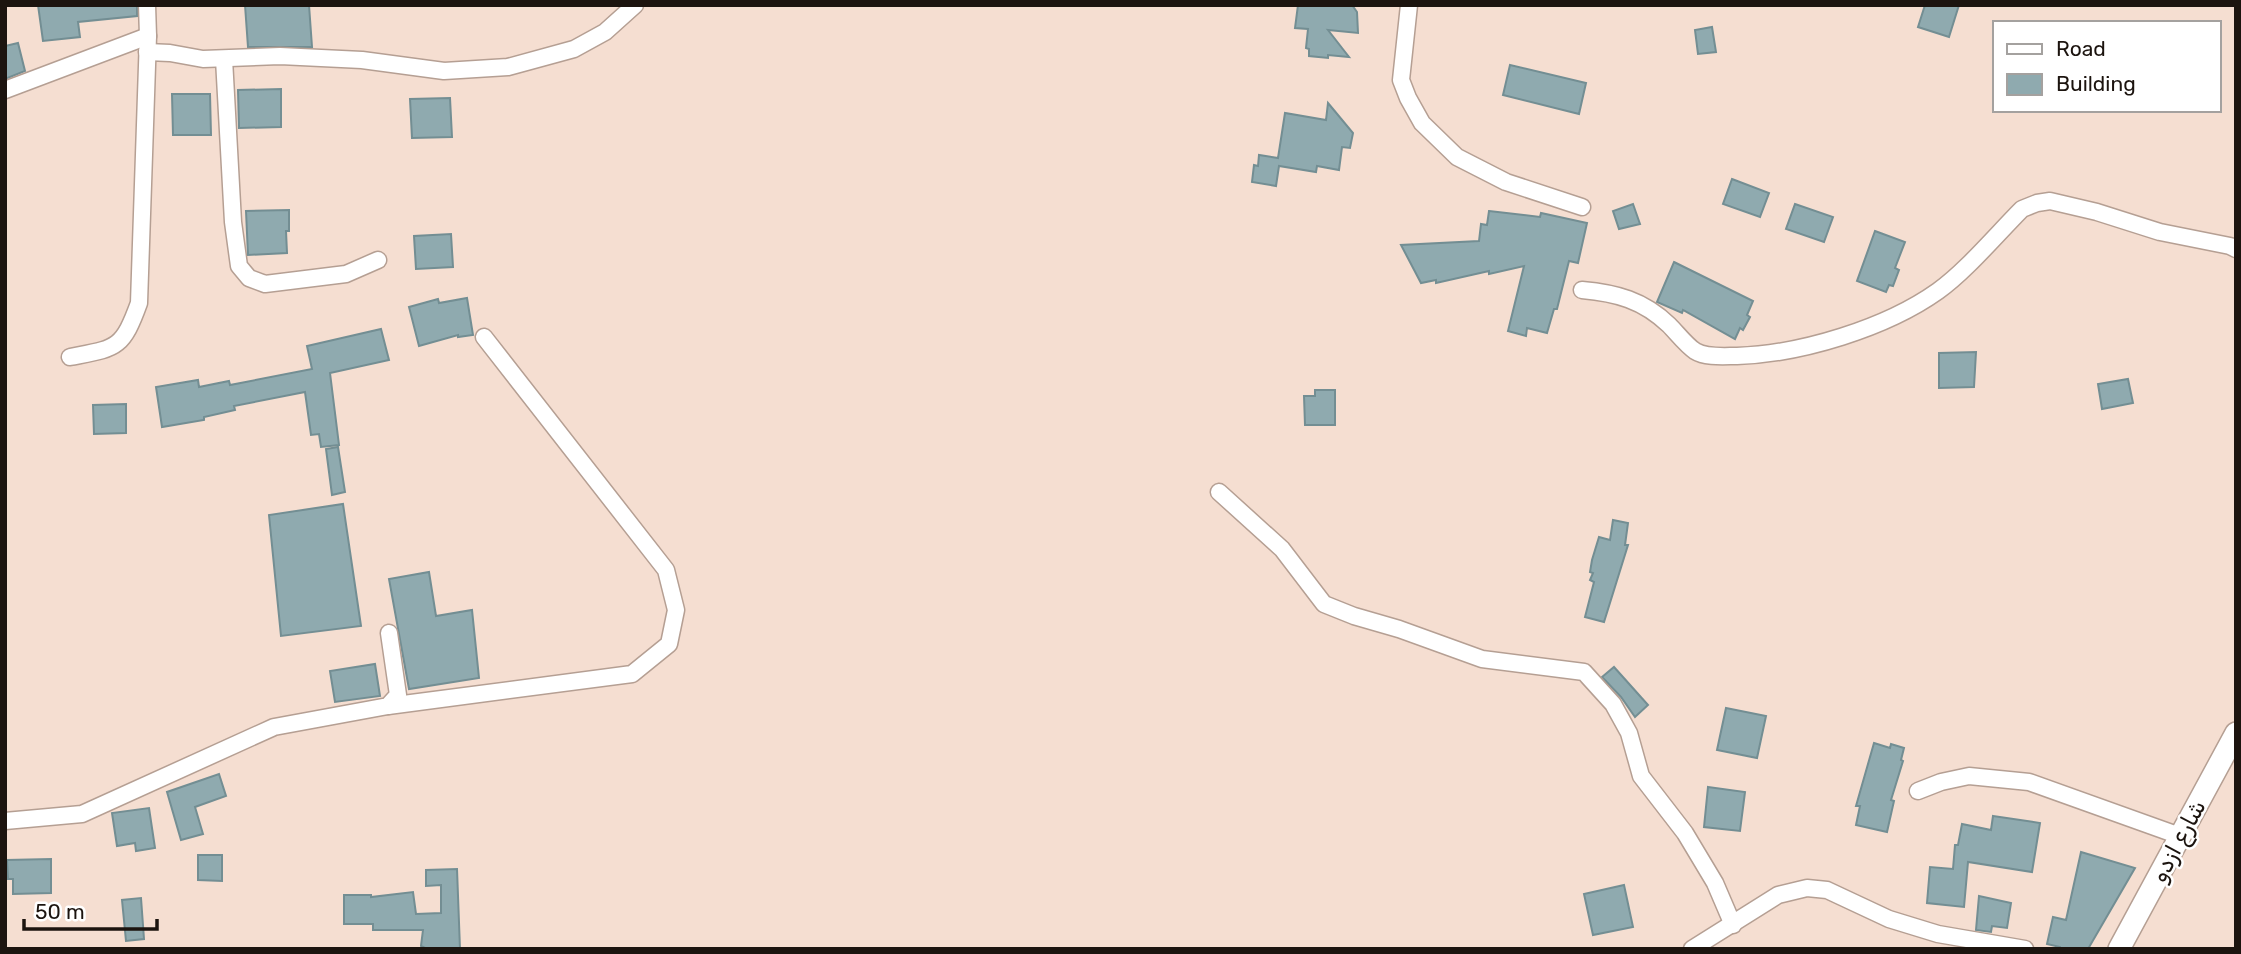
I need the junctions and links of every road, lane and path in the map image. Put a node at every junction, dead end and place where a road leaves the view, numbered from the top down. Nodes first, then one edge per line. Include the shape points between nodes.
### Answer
1 (147, 5) edge
2 (635, 5) edge
3 (1409, 5) edge
4 (147, 44) junction
5 (224, 59) junction
6 (5, 90) edge
7 (1582, 207) dead end
8 (2236, 249) edge
9 (378, 260) dead end
10 (1582, 290) dead end
11 (484, 337) dead end
12 (70, 357) dead end
13 (1219, 492) dead end
14 (389, 633) dead end
15 (388, 706) junction
16 (2236, 733) edge
17 (1918, 791) dead end
18 (5, 821) edge
19 (2180, 836) junction
20 (1733, 925) junction
21 (1692, 949) edge
22 (2025, 949) edge
23 (2119, 949) edge

1 - 4 street
2 - 5 street via 605,32 574,49 508,66 444,71 362,60
3 - 7 street via 1401,80 1422,123 1457,157 1506,181
4 - 5 street via 204,60
4 - 6 street
4 - 12 street via 139,303 128,333 109,349
5 - 9 street via 239,265 249,278 265,284 346,274
8 - 10 street via 2098,212 2050,201 2037,203 2022,209 1940,289 1913,307 1869,327 1768,355 1696,352 1657,314 1638,303 1611,292
11 - 15 street via 666,570 676,611 669,644 632,674
13 - 20 street via 1282,549 1324,604 1482,659 1584,672 1614,704 1629,733 1641,776 1691,843
14 - 15 street via 398,695
15 - 18 street via 274,727 82,814
16 - 19 street, شارع ازدو
17 - 19 street via 1969,776 2029,782
19 - 23 street, شارع ازدو
20 - 21 street
20 - 22 street via 1778,895 1807,888 1827,890 1889,919 1938,934

